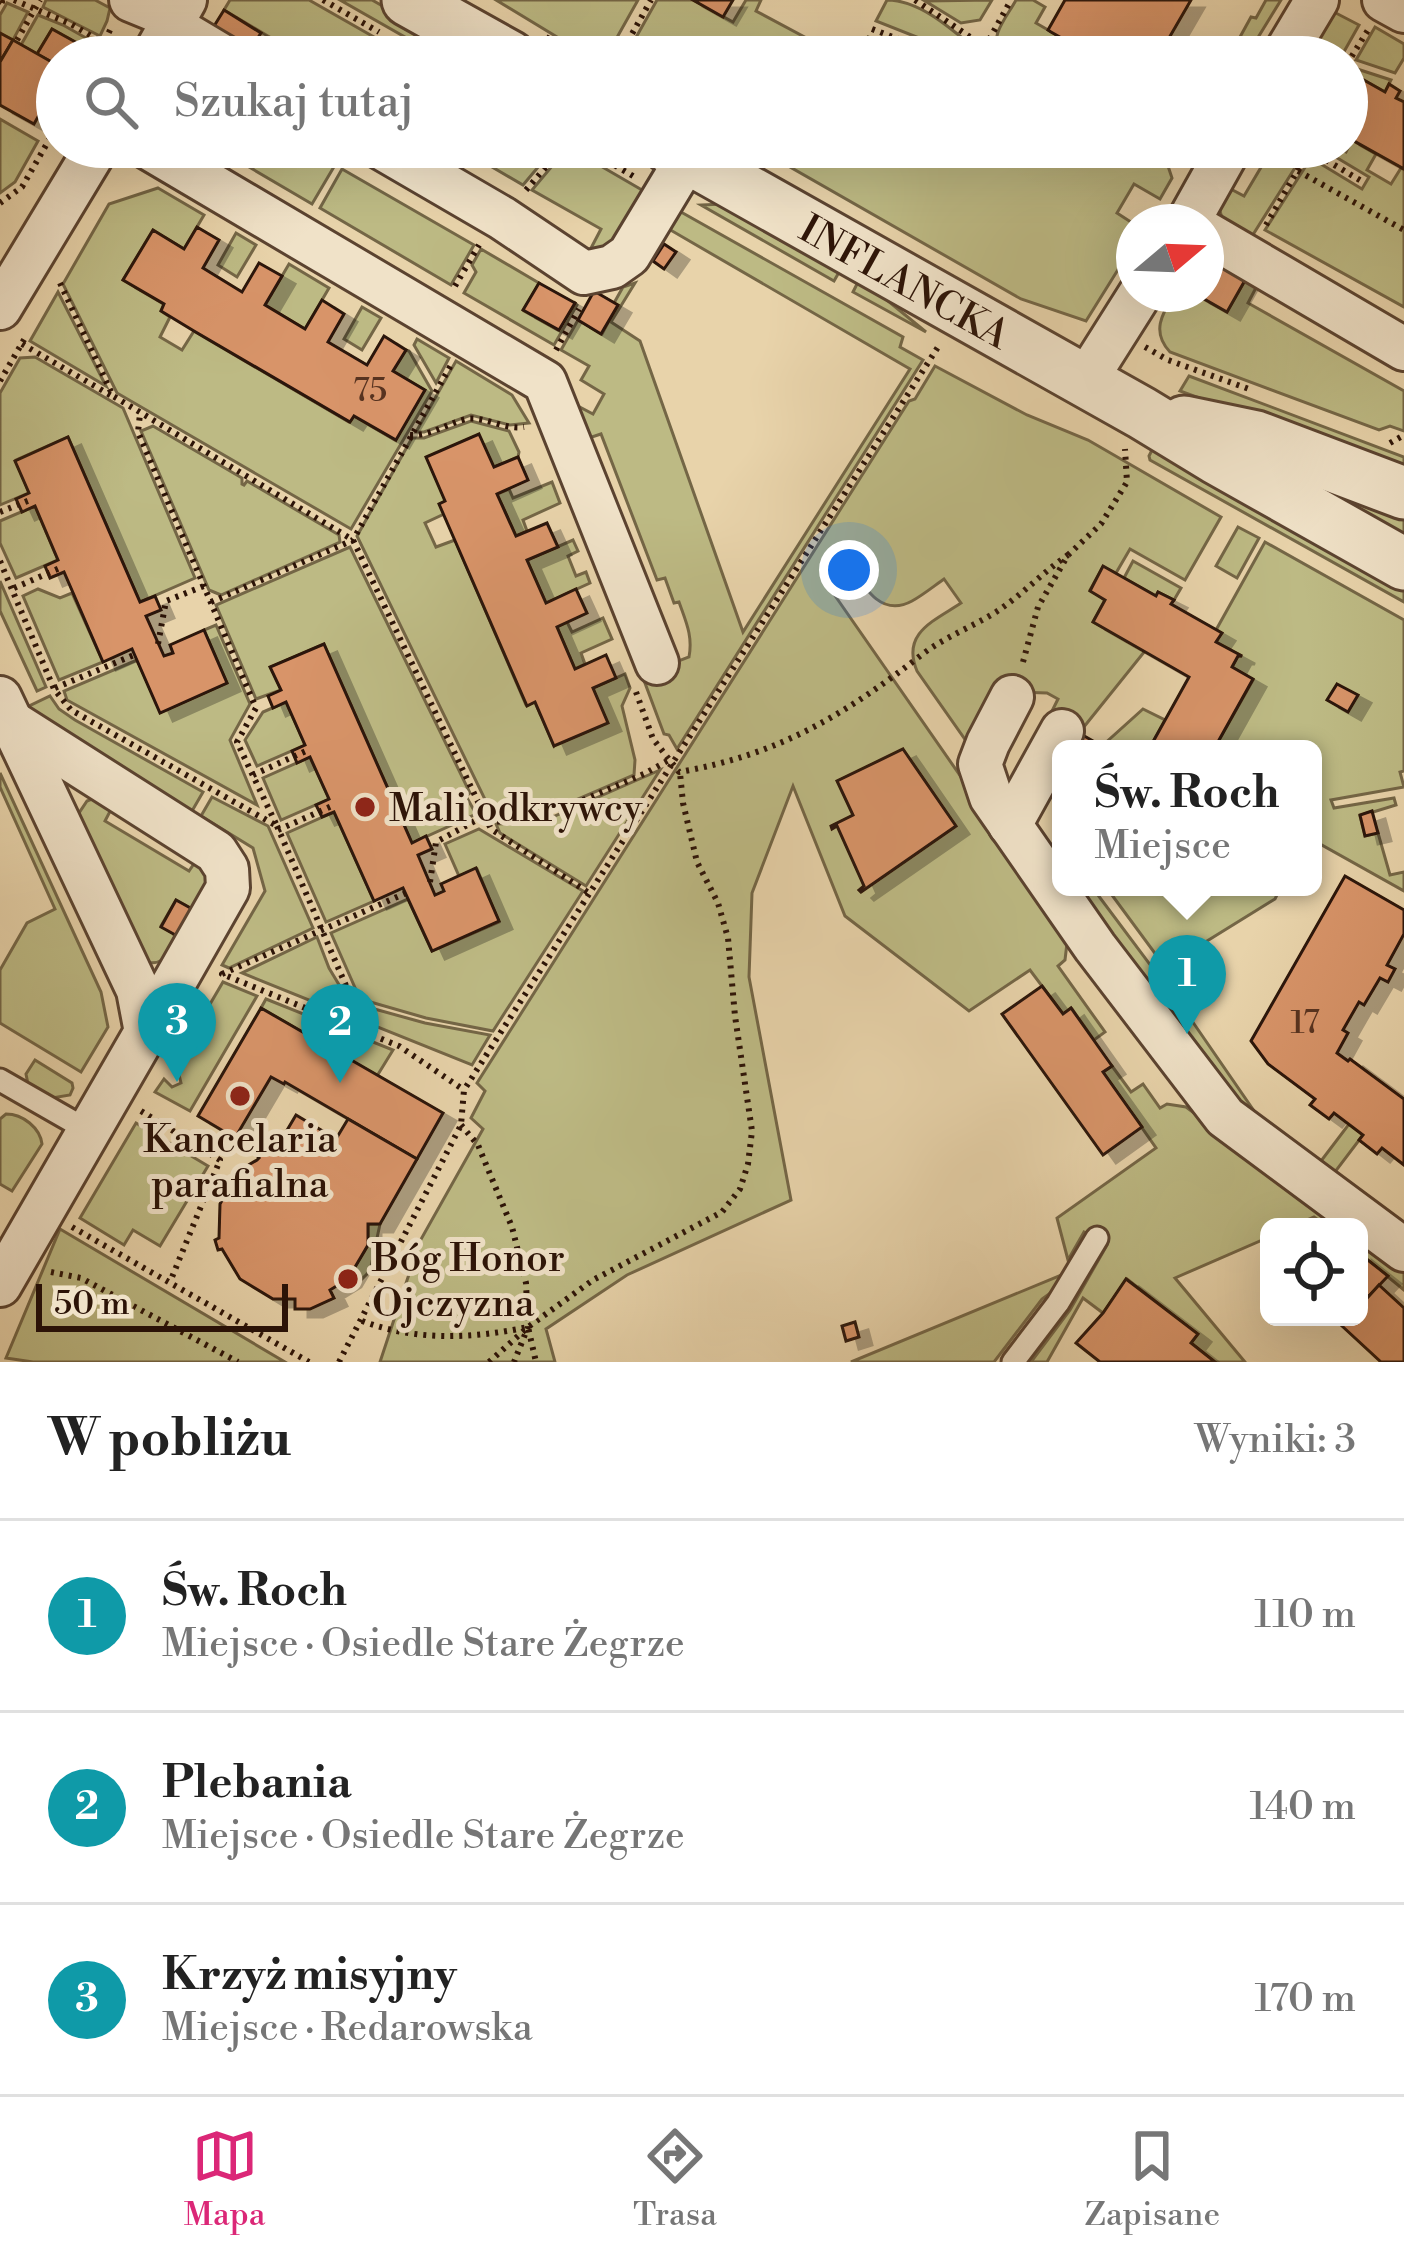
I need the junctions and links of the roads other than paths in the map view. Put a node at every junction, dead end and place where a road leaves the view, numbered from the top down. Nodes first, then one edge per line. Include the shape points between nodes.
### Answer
1 (131, 0) edge
2 (408, 0) edge
3 (1317, 0) edge
4 (171, 25) edge
5 (472, 36) edge
6 (1296, 36) edge
7 (87, 168) edge
8 (182, 168) edge
9 (416, 168) edge
10 (671, 168) edge
11 (707, 168) edge
12 (1218, 168) edge
13 (1197, 204) edge
14 (1224, 244) edge
15 (1129, 312) edge
16 (11, 326) edge
17 (1404, 349) edge
18 (1085, 381) junction
19 (1133, 433) junction
20 (1404, 493) edge
21 (1404, 564) edge
22 (647, 678) road end
23 (1012, 697) road end
24 (6, 710) edge
25 (1063, 731) dead end
26 (1058, 740) edge
27 (1052, 751) edge
28 (1010, 825) junction
29 (1052, 885) edge
30 (1060, 896) edge
31 (146, 1032) junction
32 (0, 1080) edge
33 (88, 1131) junction
34 (1096, 1238) dead end
35 (1404, 1250) edge
36 (3, 1278) edge
37 (1013, 1362) edge

1 - 4 street
2 - 5 street
3 - 6 street
7 - 16 street
8 - 22 street via 544,382
9 - 10 street via 584,273 626,272
11 - 18 street, INFLANCKA
12 - 13 street
14 - 17 street
15 - 18 street
18 - 19 street, INFLANCKA
19 - 20 street, INFLANCKA via 1256,437
19 - 21 street, INFLANCKA via 1216,458
23 - 28 street via 980,764
24 - 31 street via 138,990
24 - 31 street via 216,852 226,869 228,888
25 - 26 street
27 - 28 street
28 - 29 street
30 - 35 street via 1226,1117
31 - 33 street
32 - 33 lane
33 - 36 street
34 - 37 lane

